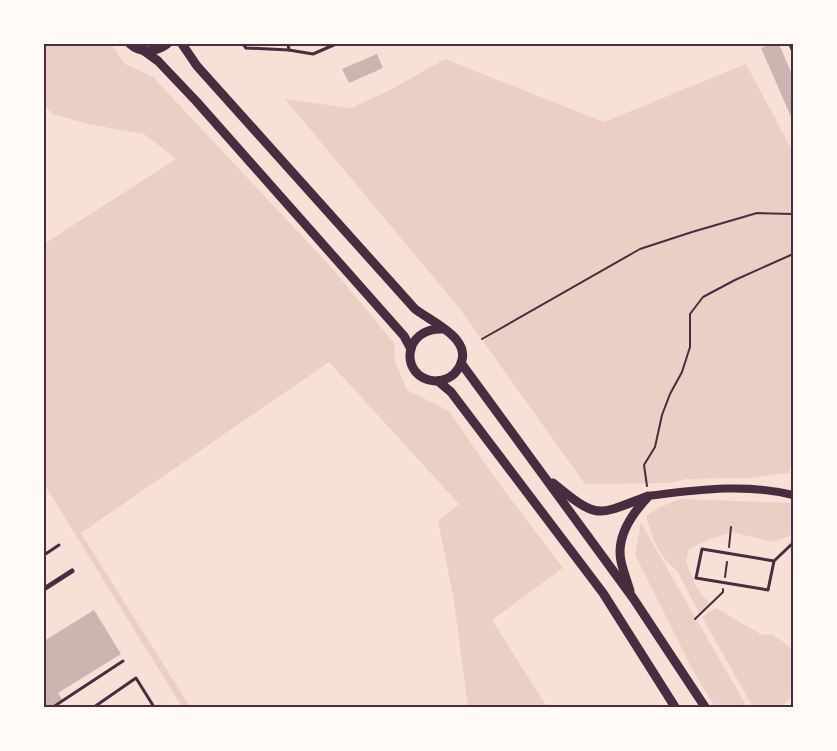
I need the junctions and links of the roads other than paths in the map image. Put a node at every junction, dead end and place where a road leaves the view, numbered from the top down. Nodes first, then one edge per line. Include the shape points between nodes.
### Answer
1 (130, 44) edge
2 (167, 44) edge
3 (182, 44) edge
4 (243, 44) edge
5 (288, 44) edge
6 (336, 44) edge
7 (791, 44) edge
8 (793, 49) edge
9 (143, 50) junction
10 (289, 50) junction
11 (443, 329) junction
12 (411, 349) junction
13 (462, 362) junction
14 (438, 381) junction
15 (543, 474) junction
16 (793, 493) edge
17 (648, 496) junction
18 (793, 543) edge
19 (59, 545) dead end
20 (44, 555) edge
21 (774, 561) junction
22 (72, 571) dead end
23 (44, 589) edge
24 (633, 598) junction
25 (124, 661) dead end
26 (53, 707) edge
27 (94, 707) edge
28 (154, 707) edge
29 (675, 707) edge
30 (706, 707) edge

1 - 9 main road
2 - 9 main road via 151,51
3 - 11 main road via 197,66 415,309
4 - 10 lane via 246,48
5 - 10 lane
6 - 10 lane via 313,54
7 - 8 street
9 - 12 main road via 158,61 203,109 404,336
11 - 12 main road via 425,331
11 - 13 main road via 457,338
12 - 14 main road via 410,360 417,373 426,380
13 - 14 main road via 452,376
13 - 15 main road
14 - 29 main road via 451,392 603,593
15 - 17 main road via 591,510 616,509
15 - 24 main road
16 - 17 street via 728,488
17 - 24 main road via 627,524 623,535 620,559
18 - 21 lane
19 - 20 lane
21 - 21 lane via 702,549 696,578 768,590
22 - 23 street
24 - 30 main road
25 - 26 lane
27 - 28 lane via 136,678

